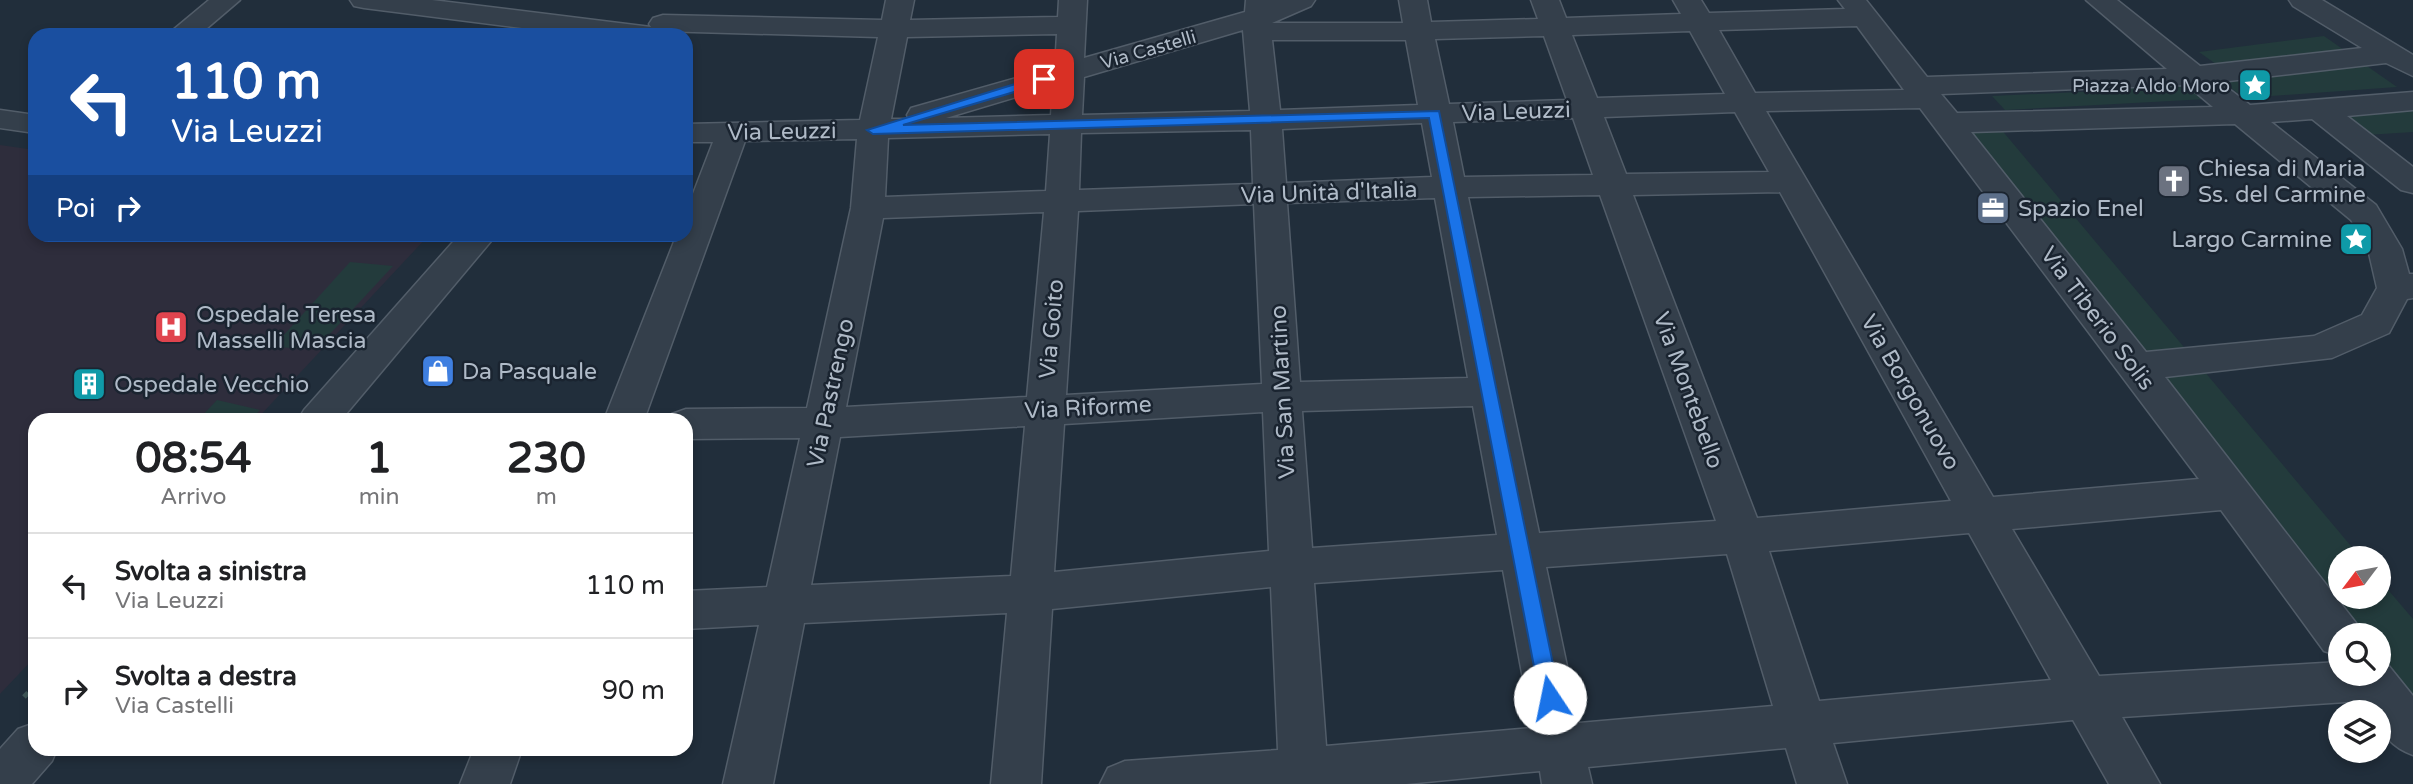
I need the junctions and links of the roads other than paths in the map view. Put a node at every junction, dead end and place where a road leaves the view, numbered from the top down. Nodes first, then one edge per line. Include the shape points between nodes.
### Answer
1 (226, 0) edge
2 (364, 0) edge
3 (684, 0) edge
4 (900, 0) edge
5 (1301, 0) edge
6 (2100, 0) edge
7 (2304, 0) edge
8 (427, 4) edge
9 (1859, 9) edge
10 (1693, 11) edge
11 (1073, 12) edge
12 (1550, 13) edge
13 (1259, 16) edge
14 (1416, 16) edge
15 (190, 28) edge
16 (398, 28) dead end
17 (630, 28) edge
18 (658, 28) edge
19 (892, 29) junction
20 (693, 31) edge
21 (2402, 60) edge
22 (1069, 72) junction
23 (2193, 76) junction
24 (2413, 100) edge
25 (1745, 102) junction
26 (1930, 103) junction
27 (1585, 108) junction
28 (2318, 108) junction
29 (1435, 114) junction
30 (2243, 115) junction
31 (0, 119) edge
32 (1266, 120) junction
33 (28, 123) edge
34 (1064, 125) junction
35 (873, 130) junction
36 (733, 132) junction
37 (693, 134) edge
38 (1612, 182) junction
39 (1791, 182) junction
40 (2413, 183) edge
41 (1449, 187) junction
42 (1270, 194) junction
43 (1062, 201) junction
44 (868, 208) junction
45 (693, 238) edge
46 (473, 242) edge
47 (691, 242) edge
48 (2404, 287) edge
49 (2136, 366) junction
50 (1490, 391) junction
51 (1282, 397) junction
52 (1044, 409) junction
53 (324, 413) edge
54 (627, 413) edge
55 (824, 423) junction
56 (693, 424) edge
57 (2229, 493) junction
58 (1982, 516) junction
59 (1743, 536) junction
60 (1521, 552) junction
61 (1292, 567) junction
62 (1031, 593) junction
63 (786, 607) junction
64 (693, 610) edge
65 (2329, 623) edge
66 (2328, 680) edge
67 (2377, 686) edge
68 (2086, 698) junction
69 (1802, 725) junction
70 (2413, 733) edge
71 (495, 756) edge
72 (1564, 765) edge
73 (1304, 778) edge
74 (485, 784) edge
75 (748, 784) edge
76 (1016, 784) edge
77 (1125, 784) edge
78 (1822, 784) edge
79 (2135, 784) edge

1 - 15 street
2 - 8 street
3 - 18 street
4 - 19 street, Via Pastrengo
5 - 13 street, Via Castelli
6 - 23 street
7 - 21 street
8 - 16 street
8 - 17 street
9 - 10 street
9 - 26 street, Via Tiberio Solis
10 - 12 street
10 - 25 street, Via Borgonuovo
11 - 19 street
11 - 22 street, Via Goito
12 - 14 street
12 - 27 street, Via Montebello
13 - 14 street
13 - 22 street, Via Castelli
13 - 32 street, Via San Martino
14 - 29 street
19 - 20 street
19 - 35 street, Via Pastrengo
21 - 23 street
22 - 34 street, Via Goito
22 - 35 street, Via Castelli
23 - 26 street via 2094,82
23 - 30 street
24 - 28 street
25 - 26 street, Via Leuzzi
25 - 27 street, Via Leuzzi
25 - 39 street, Via Borgonuovo
26 - 30 street
26 - 49 street, Via Tiberio Solis
27 - 29 street, Via Leuzzi
27 - 38 street, Via Montebello
28 - 30 street
28 - 40 street
29 - 32 street, Via Leuzzi
29 - 41 street
30 - 48 street via 2364,213
31 - 33 street
32 - 34 street, Via Leuzzi
32 - 42 street, Via San Martino
34 - 35 street, Via Leuzzi
34 - 43 street, Via Goito
35 - 36 street, Via Leuzzi
35 - 44 street, Via Pastrengo
36 - 37 street, Via Leuzzi
36 - 45 street
38 - 39 street, Via Unità d'Italia
38 - 41 street, Via Unità d'Italia
38 - 59 street, Via Montebello
39 - 58 street, Via Borgonuovo
41 - 42 street, Via Unità d'Italia
41 - 50 street
42 - 43 street, Via Unità d'Italia
42 - 51 street, Via San Martino
43 - 44 street, Via Unità d'Italia
43 - 52 street, Via Goito
44 - 55 street, Via Pastrengo
46 - 53 street
47 - 54 street
48 - 49 street via 2376,324 2319,349
49 - 57 street, Via Tiberio Solis
50 - 51 street, Via Riforme
50 - 60 street
51 - 52 street, Via Riforme
51 - 61 street, Via San Martino
52 - 55 street, Via Riforme
52 - 62 street, Via Goito
55 - 56 street, Via Riforme
55 - 63 street, Via Pastrengo
57 - 58 street
57 - 65 street, Via Tiberio Solis
58 - 59 street
58 - 68 street, Via Borgonuovo
59 - 60 street
59 - 69 street, Via Montebello
60 - 61 street
60 - 72 street
61 - 62 street
61 - 73 street, Via San Martino
62 - 63 street
62 - 76 street, Via Goito
63 - 64 street
63 - 75 street, Via Pastrengo
66 - 68 street
67 - 70 street
68 - 69 street
68 - 79 street, Via Borgonuovo
69 - 72 street
69 - 78 street, Via Montebello
71 - 74 street
72 - 73 street
73 - 77 street

